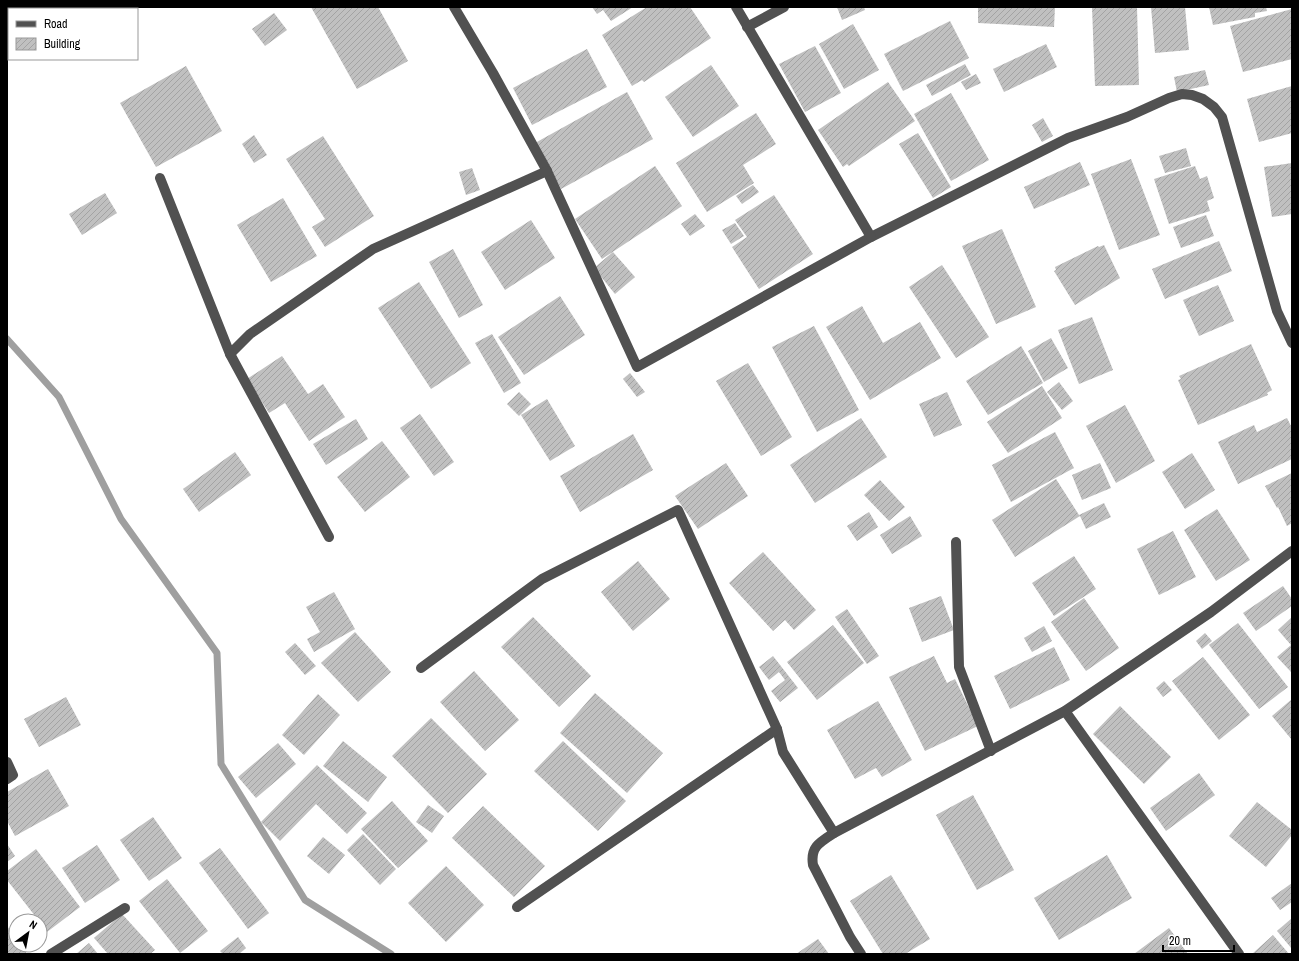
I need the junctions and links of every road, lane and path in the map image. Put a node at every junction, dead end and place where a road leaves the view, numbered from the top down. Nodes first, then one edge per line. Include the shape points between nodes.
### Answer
1 (454, 7) edge
2 (736, 7) edge
3 (784, 7) edge
4 (747, 27) junction
5 (547, 171) junction
6 (160, 178) dead end
7 (871, 236) junction
8 (1292, 343) edge
9 (230, 354) junction
10 (329, 537) dead end
11 (956, 542) dead end
12 (1292, 551) edge
13 (421, 668) dead end
14 (1065, 711) junction
15 (777, 729) junction
16 (991, 750) junction
17 (7, 762) edge
18 (7, 779) edge
19 (834, 833) junction
20 (517, 907) dead end
21 (125, 908) dead end
22 (51, 954) edge
23 (861, 954) edge
24 (1239, 954) edge

1 - 5 street
2 - 4 street
3 - 4 street
4 - 7 street
5 - 7 street via 637,367
5 - 9 street via 373,249 250,334
6 - 9 street
7 - 8 street via 1068,138 1127,117 1169,98 1182,94 1192,95 1214,107 1222,117 1276,311
9 - 10 street
11 - 16 street via 959,667
12 - 14 street via 1210,612
13 - 15 street via 542,579 678,510
14 - 16 street
14 - 24 street
15 - 19 street via 783,752
15 - 20 street
16 - 19 street
17 - 18 street via 13,775
19 - 23 street via 818,843 812,856 813,865
21 - 22 street

